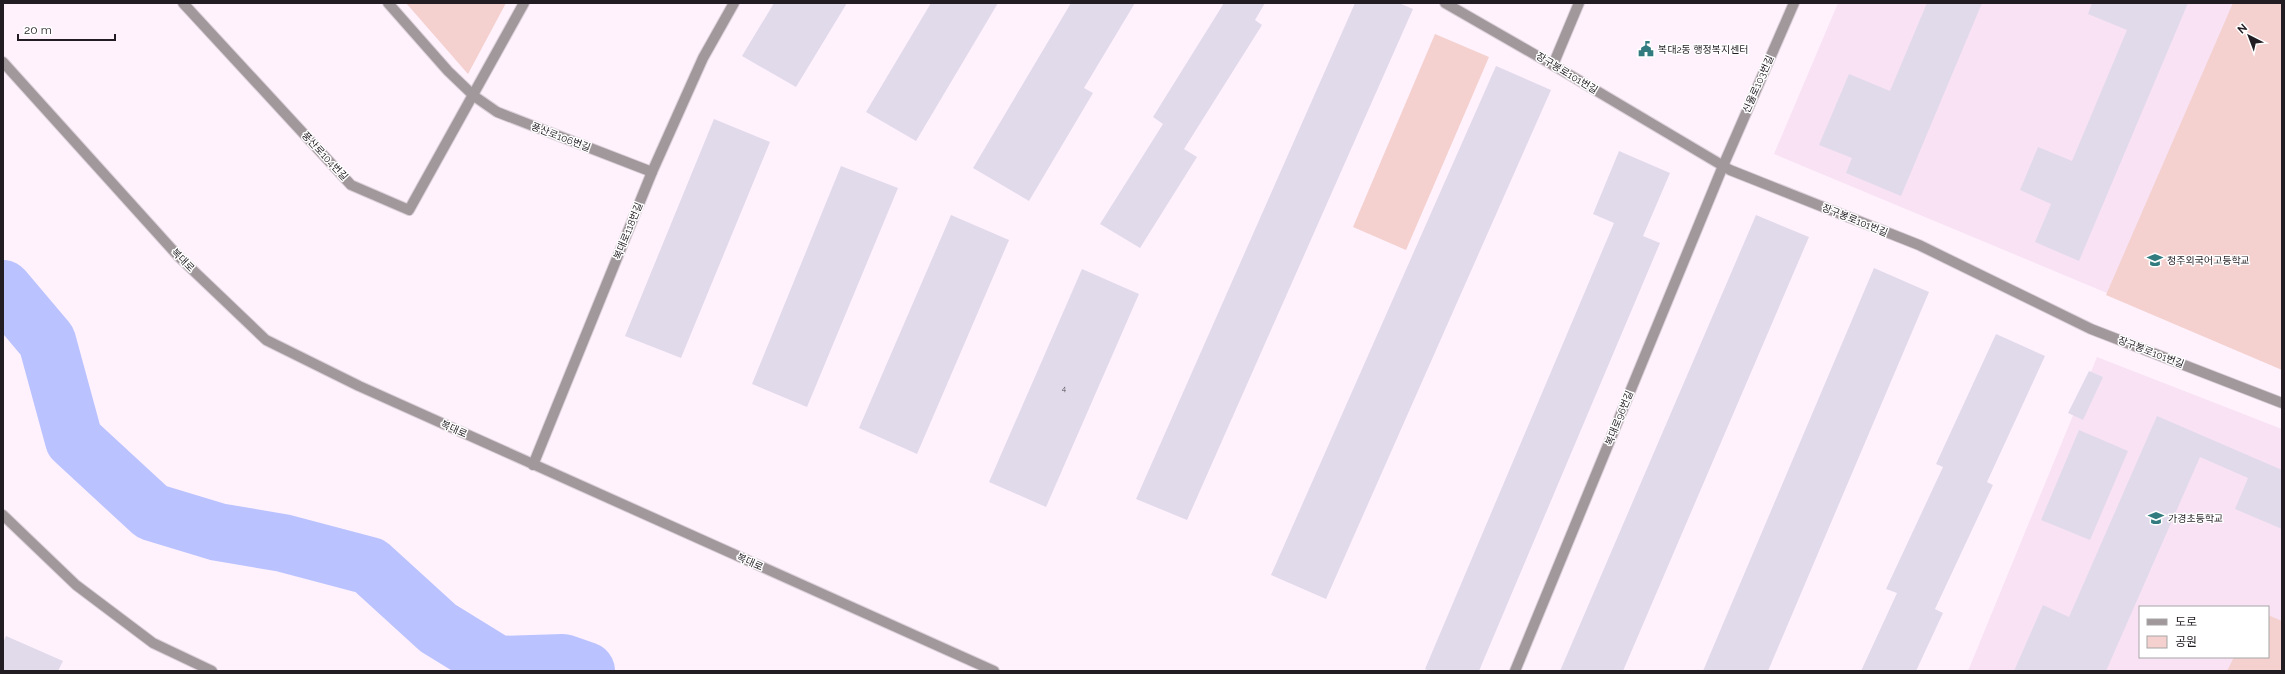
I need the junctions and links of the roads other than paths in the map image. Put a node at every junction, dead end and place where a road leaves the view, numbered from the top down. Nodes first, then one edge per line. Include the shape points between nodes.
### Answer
1 (182, 3) edge
2 (388, 3) edge
3 (524, 3) edge
4 (734, 3) edge
5 (1445, 3) edge
6 (1579, 3) edge
7 (1794, 3) edge
8 (3, 62) edge
9 (1553, 65) junction
10 (474, 96) junction
11 (1723, 166) junction
12 (652, 172) junction
13 (2282, 403) edge
14 (533, 465) junction
15 (3, 515) edge
16 (970, 666) edge
17 (212, 671) edge
18 (994, 671) edge
19 (1515, 671) edge

1 - 10 street, 풍산로104번길 via 351,184 409,210
2 - 10 street, 풍산로106번길 via 448,71
3 - 10 street
4 - 12 street, 복대로118번길 via 703,58
5 - 9 street, 장구봉로101번길
6 - 9 street
7 - 11 street, 신율로103번길
8 - 14 street, 복대로 via 179,257 266,340 359,386
9 - 11 street, 장구봉로101번길
10 - 12 street, 풍산로106번길 via 497,112
11 - 13 street, 장구봉로101번길 via 1919,245 2091,329
11 - 19 street, 복대로96번길
12 - 14 street, 복대로118번길
14 - 16 street, 복대로
15 - 17 street via 76,585 153,643
16 - 18 street, 복대로

